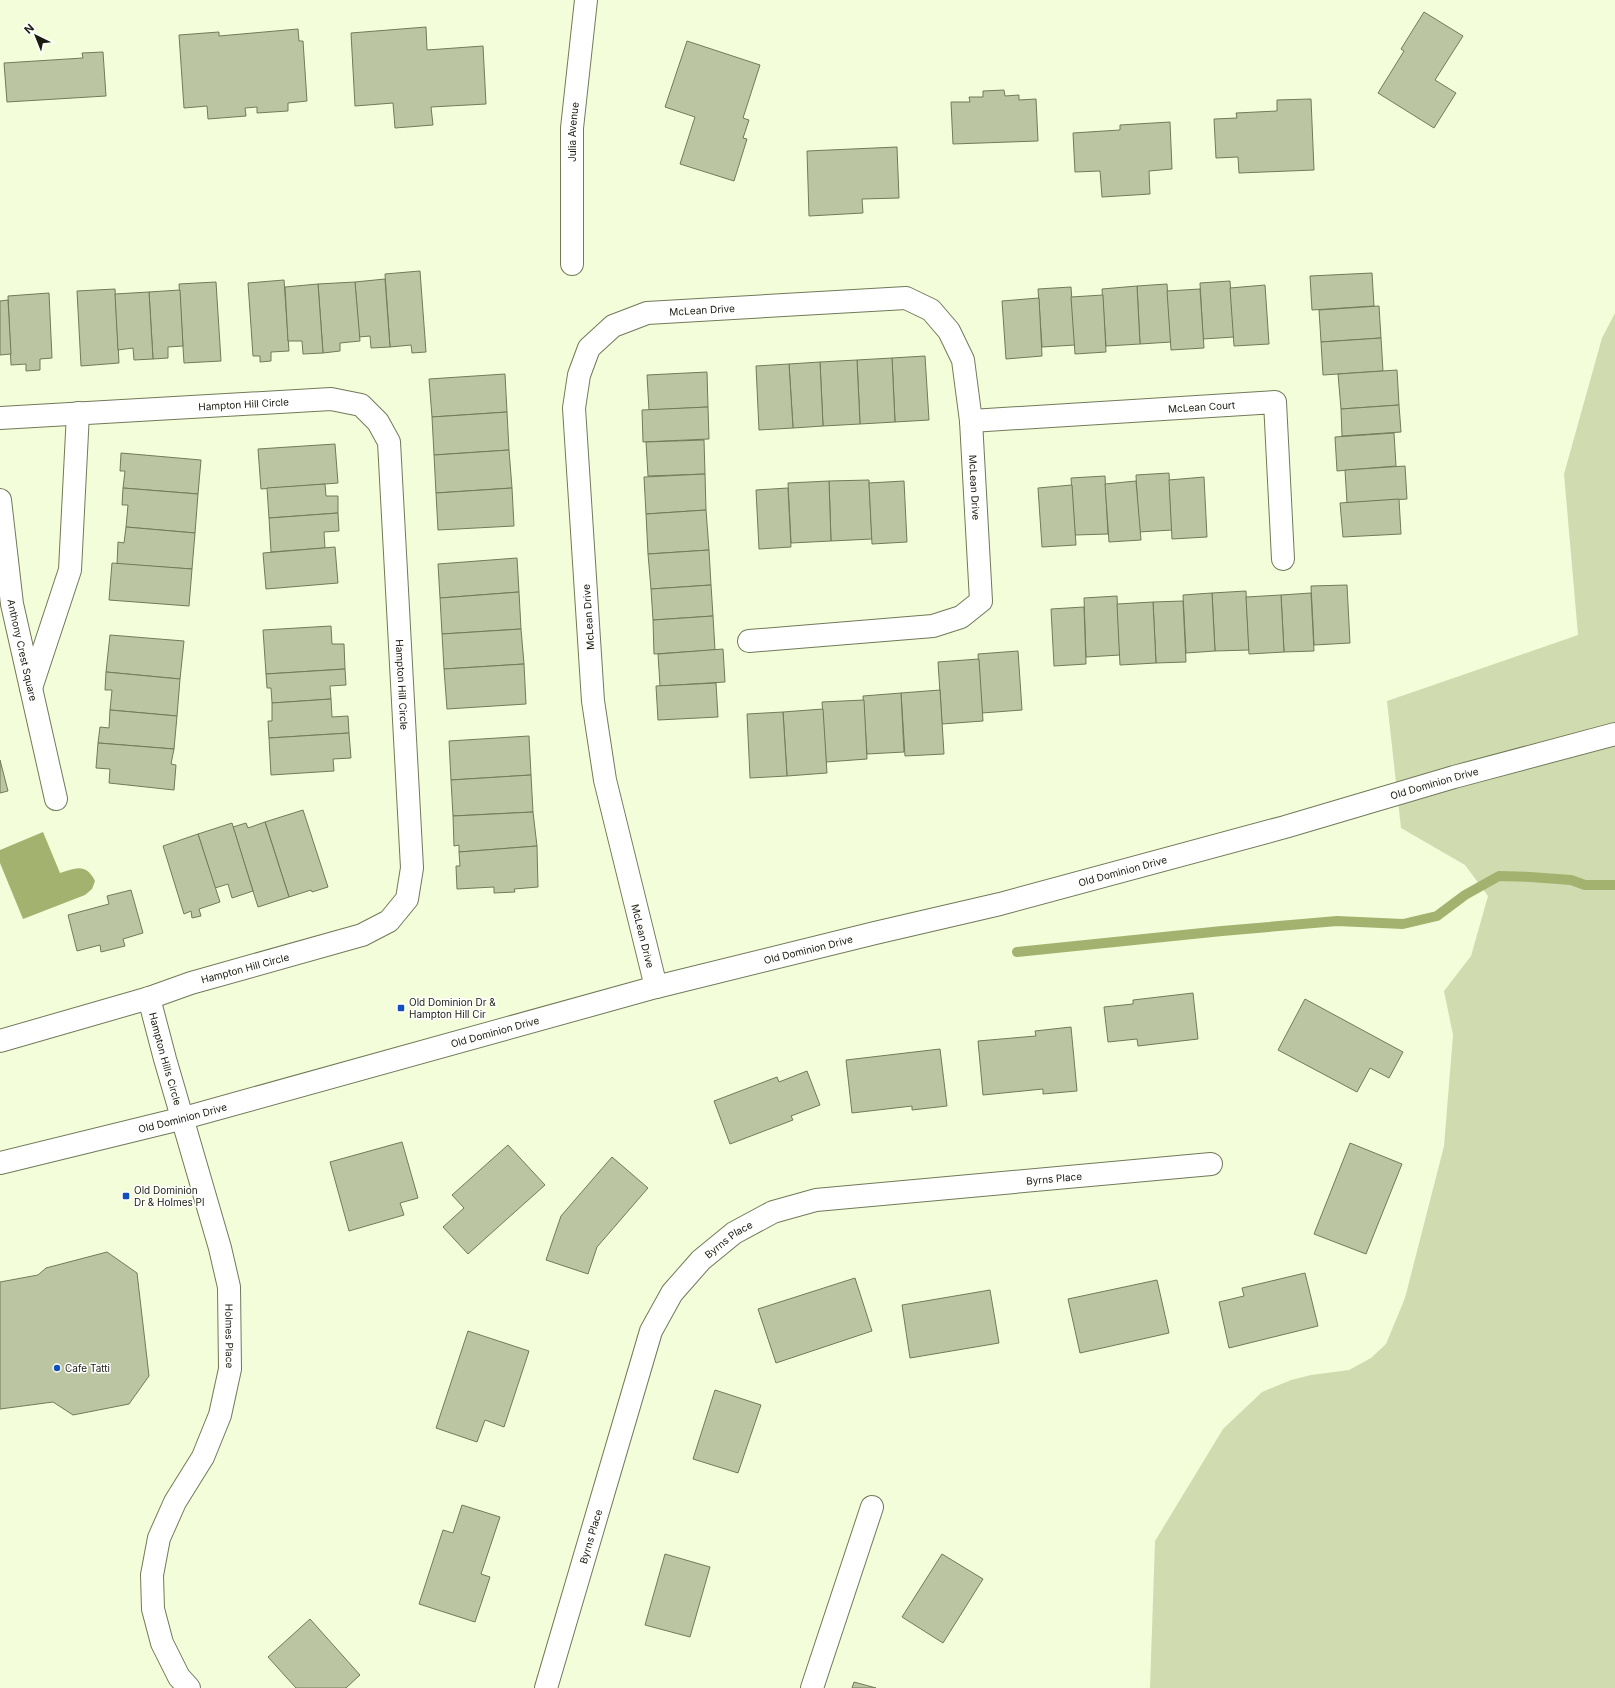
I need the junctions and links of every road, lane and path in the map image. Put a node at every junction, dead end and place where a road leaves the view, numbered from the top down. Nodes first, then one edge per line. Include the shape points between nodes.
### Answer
1 (586, 0) edge
2 (572, 264) dead end
3 (78, 413) junction
4 (0, 418) edge
5 (971, 421) junction
6 (0, 500) edge
7 (1283, 559) dead end
8 (749, 641) dead end
9 (32, 688) junction
10 (1615, 734) edge
11 (56, 798) dead end
12 (656, 987) junction
13 (149, 998) junction
14 (0, 1041) edge
15 (184, 1118) junction
16 (0, 1163) edge
17 (1211, 1164) dead end
18 (872, 1507) dead end
19 (189, 1688) edge
20 (546, 1688) edge
21 (812, 1688) edge

1 - 2 street, Julia Avenue via 572,128
3 - 4 street, Hampton Hill Circle
3 - 9 street via 70,570
3 - 13 street, Hampton Hill Circle via 331,399 361,405 378,422 388,442 412,868 407,899 389,921 362,935 191,982
5 - 7 street, McLean Court via 1275,402
5 - 8 street, McLean Drive via 981,601 961,617 933,626
5 - 12 street, McLean Drive via 963,360 949,330 931,310 906,298 647,313 613,326 589,348 579,375 574,408 593,701 605,780
6 - 9 street, Anthony Crest Square via 12,604
9 - 11 street, Anthony Crest Square
10 - 12 street, Old Dominion Drive via 1000,904
12 - 15 street, Old Dominion Drive
13 - 14 street, Hampton Hill Circle
13 - 15 street, Hampton Hills Circle
15 - 16 street, Old Dominion Drive
15 - 19 street, Holmes Place via 229,1287 230,1369 220,1415 203,1457 175,1502 159,1538 152,1575 153,1609 162,1642 179,1677
17 - 20 street, Byrns Place via 816,1200 773,1212 734,1233 701,1260 672,1293 652,1331
18 - 21 street

